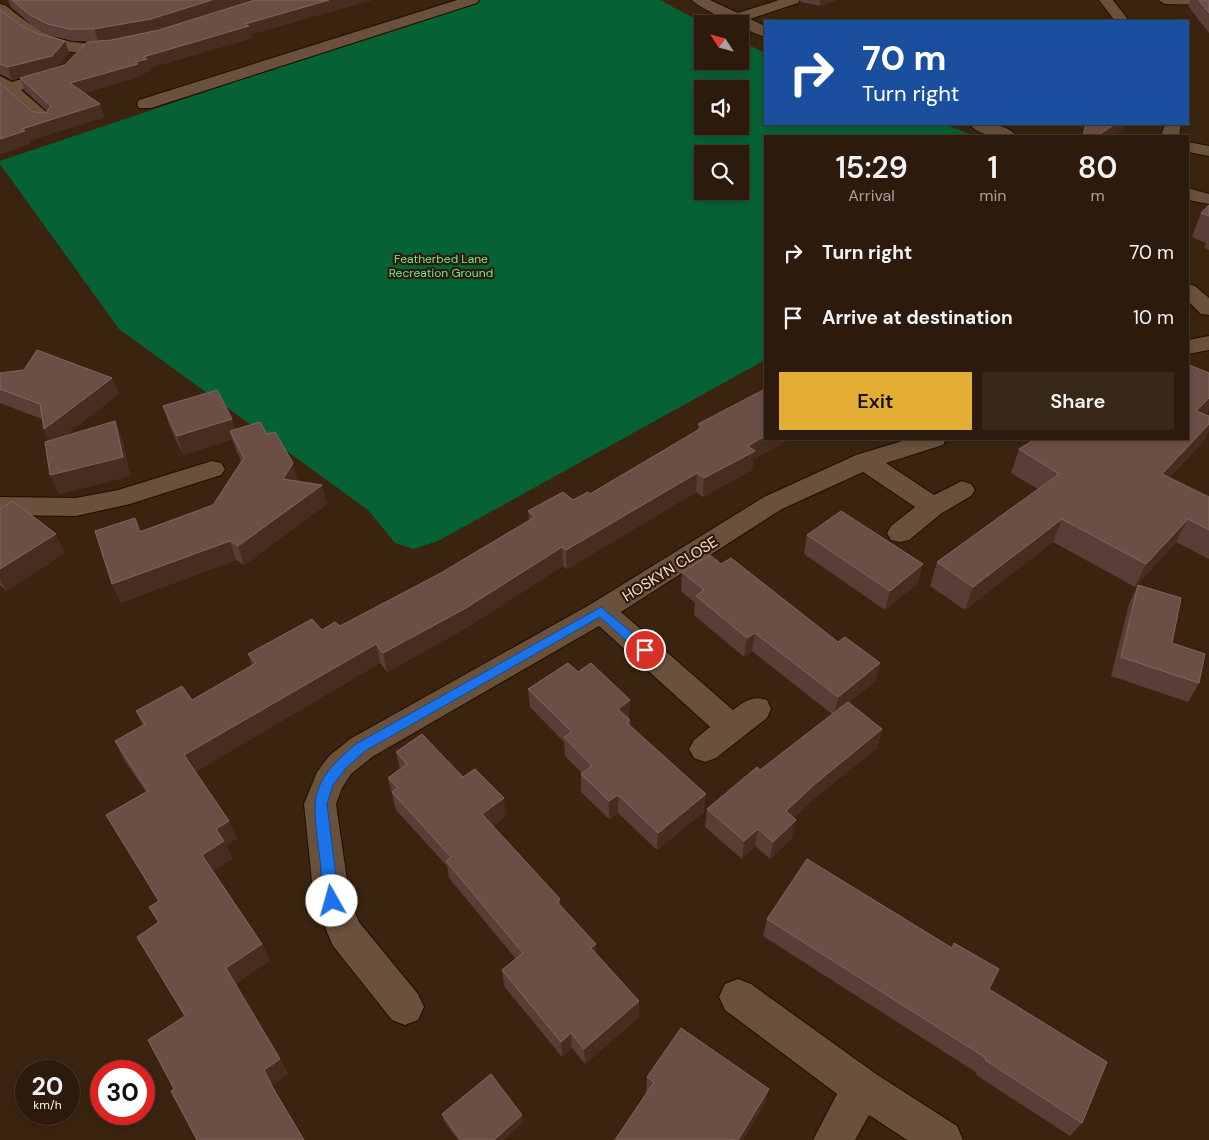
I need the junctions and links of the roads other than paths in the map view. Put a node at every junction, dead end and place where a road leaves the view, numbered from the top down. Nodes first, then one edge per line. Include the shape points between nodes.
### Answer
1 (472, 0) edge
2 (699, 0) edge
3 (793, 0) edge
4 (1106, 0) edge
5 (1165, 0) edge
6 (1209, 1) edge
7 (0, 8) edge
8 (728, 15) edge
9 (748, 15) edge
10 (1121, 20) edge
11 (17, 23) junction
12 (749, 25) edge
13 (0, 27) edge
14 (764, 32) edge
15 (129, 43) edge
16 (85, 48) junction
17 (5, 84) edge
18 (145, 104) dead end
19 (45, 120) edge
20 (980, 125) edge
21 (1005, 135) edge
22 (1189, 147) edge
23 (1209, 151) edge
24 (1189, 291) edge
25 (1209, 309) edge
26 (1209, 342) edge
27 (1189, 347) edge
28 (931, 440) edge
29 (865, 462) junction
30 (212, 469) dead end
31 (962, 490) dead end
32 (0, 506) edge
33 (933, 507) junction
34 (900, 533) dead end
35 (601, 612) junction
36 (756, 709) dead end
37 (731, 727) junction
38 (706, 749) dead end
39 (738, 997) dead end
40 (405, 1007) dead end
41 (862, 1088) junction
42 (833, 1140) edge
43 (942, 1140) edge

1 - 18 street
2 - 8 street
3 - 9 street
4 - 10 street
5 - 6 street
7 - 11 street
11 - 13 street
11 - 16 street via 49,43
12 - 14 street
15 - 16 street
16 - 17 street via 63,73
17 - 19 street
20 - 21 street
22 - 23 street
24 - 25 street
26 - 27 street
28 - 29 street, HOSKYN CLOSE
29 - 33 street
29 - 35 street, HOSKYN CLOSE via 773,504
30 - 32 street via 121,498 76,507
31 - 33 street
33 - 34 street
35 - 37 street
35 - 40 street, HOSKYN CLOSE via 361,748 340,765 328,782 320,804 332,901 346,934
36 - 37 street
37 - 38 street
39 - 41 street
41 - 42 street
41 - 43 street

